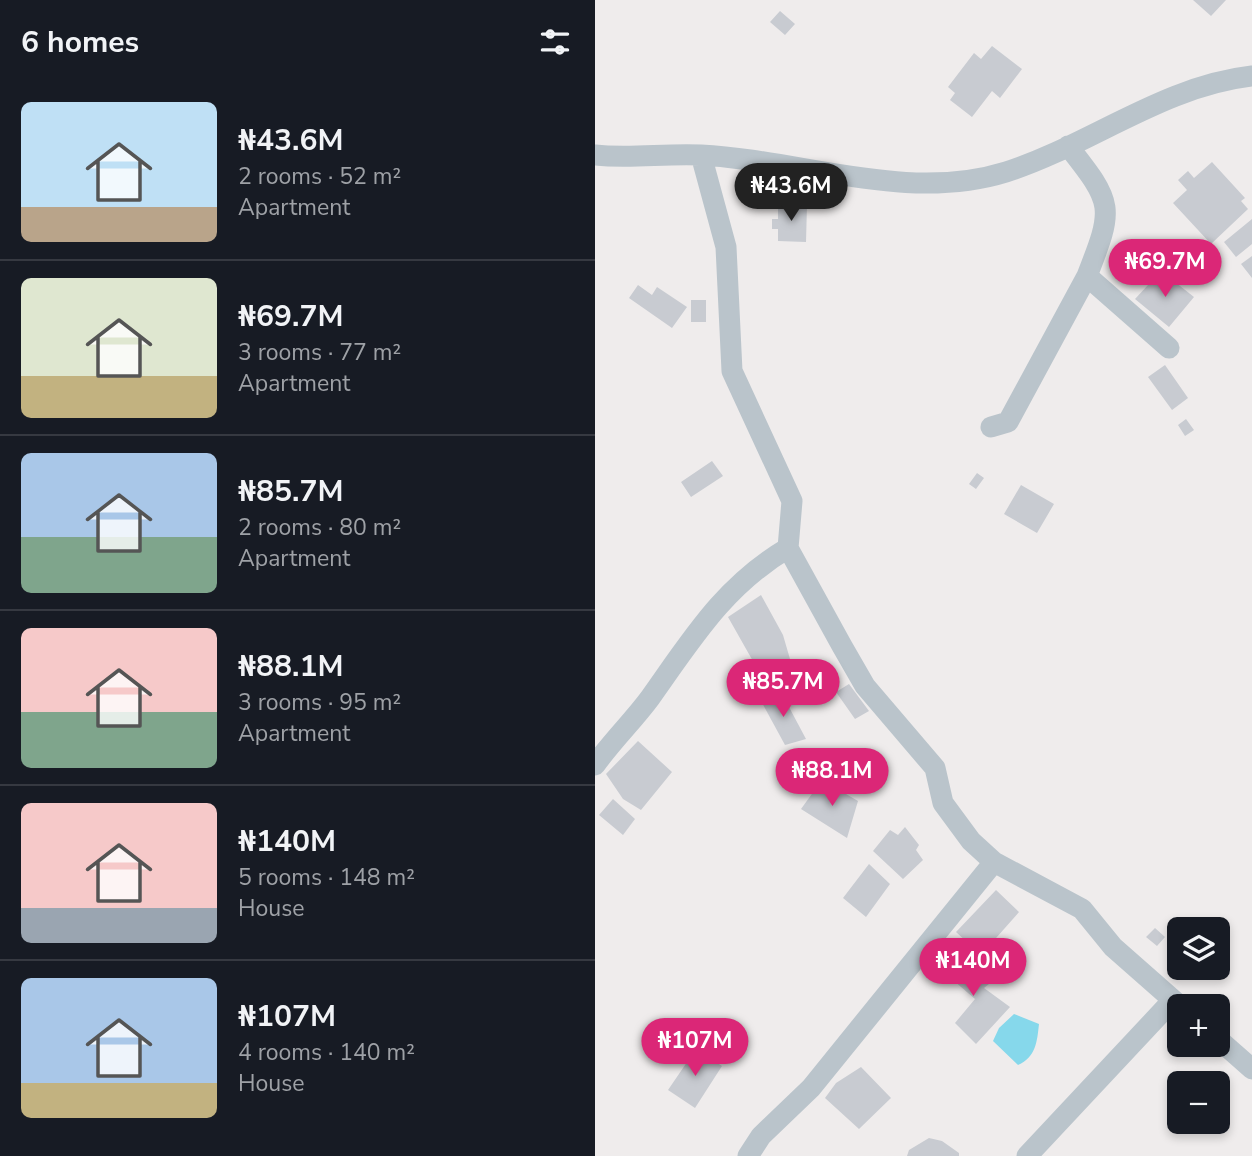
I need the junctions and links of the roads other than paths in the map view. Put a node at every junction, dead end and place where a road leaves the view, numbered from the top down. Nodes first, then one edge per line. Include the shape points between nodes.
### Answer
1 (1252, 76) edge
2 (1067, 146) junction
3 (595, 155) edge
4 (701, 155) junction
5 (1087, 276) junction
6 (1169, 348) dead end
7 (991, 427) dead end
8 (788, 548) junction
9 (595, 765) edge
10 (994, 862) junction
11 (1167, 995) edge
12 (1167, 1012) edge
13 (1230, 1050) edge
14 (1252, 1069) edge
15 (748, 1156) edge
16 (1027, 1156) edge

1 - 2 street via 1221,79 1159,102
2 - 4 street via 1006,172 907,184
2 - 5 street via 1104,195 1106,228
3 - 4 street
4 - 8 street via 726,247 732,371 792,501
5 - 6 street
5 - 7 street via 1008,422
8 - 9 street via 767,561 698,626 648,700
8 - 10 street via 865,686 935,768 943,803 971,841
10 - 11 street via 1082,909 1113,947
10 - 15 street via 811,1088 761,1136
12 - 16 street
13 - 14 street

